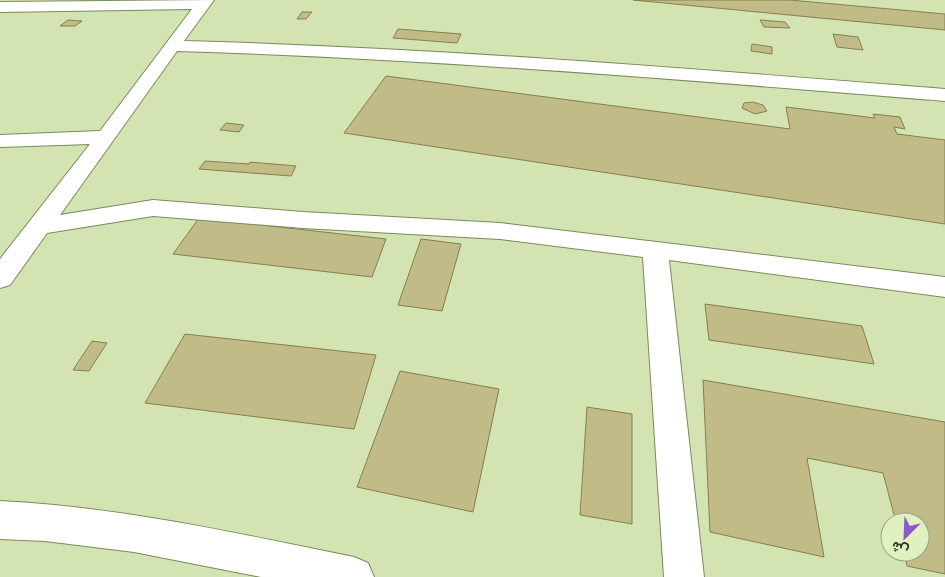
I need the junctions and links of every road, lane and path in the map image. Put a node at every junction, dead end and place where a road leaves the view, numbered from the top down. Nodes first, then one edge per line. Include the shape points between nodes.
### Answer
1 (204, 2) edge
2 (0, 7) edge
3 (172, 46) junction
4 (945, 95) edge
5 (106, 137) junction
6 (0, 141) edge
7 (40, 226) junction
8 (655, 250) junction
9 (0, 278) edge
10 (945, 287) edge
11 (0, 520) edge
12 (354, 577) edge
13 (684, 577) edge

1 - 2 street
1 - 3 street
3 - 4 street via 311,50 574,65
3 - 5 street
5 - 6 street
5 - 7 street
7 - 8 street via 153,208 500,231
7 - 9 street
8 - 10 street
8 - 13 street
11 - 12 street via 46,521 155,538

